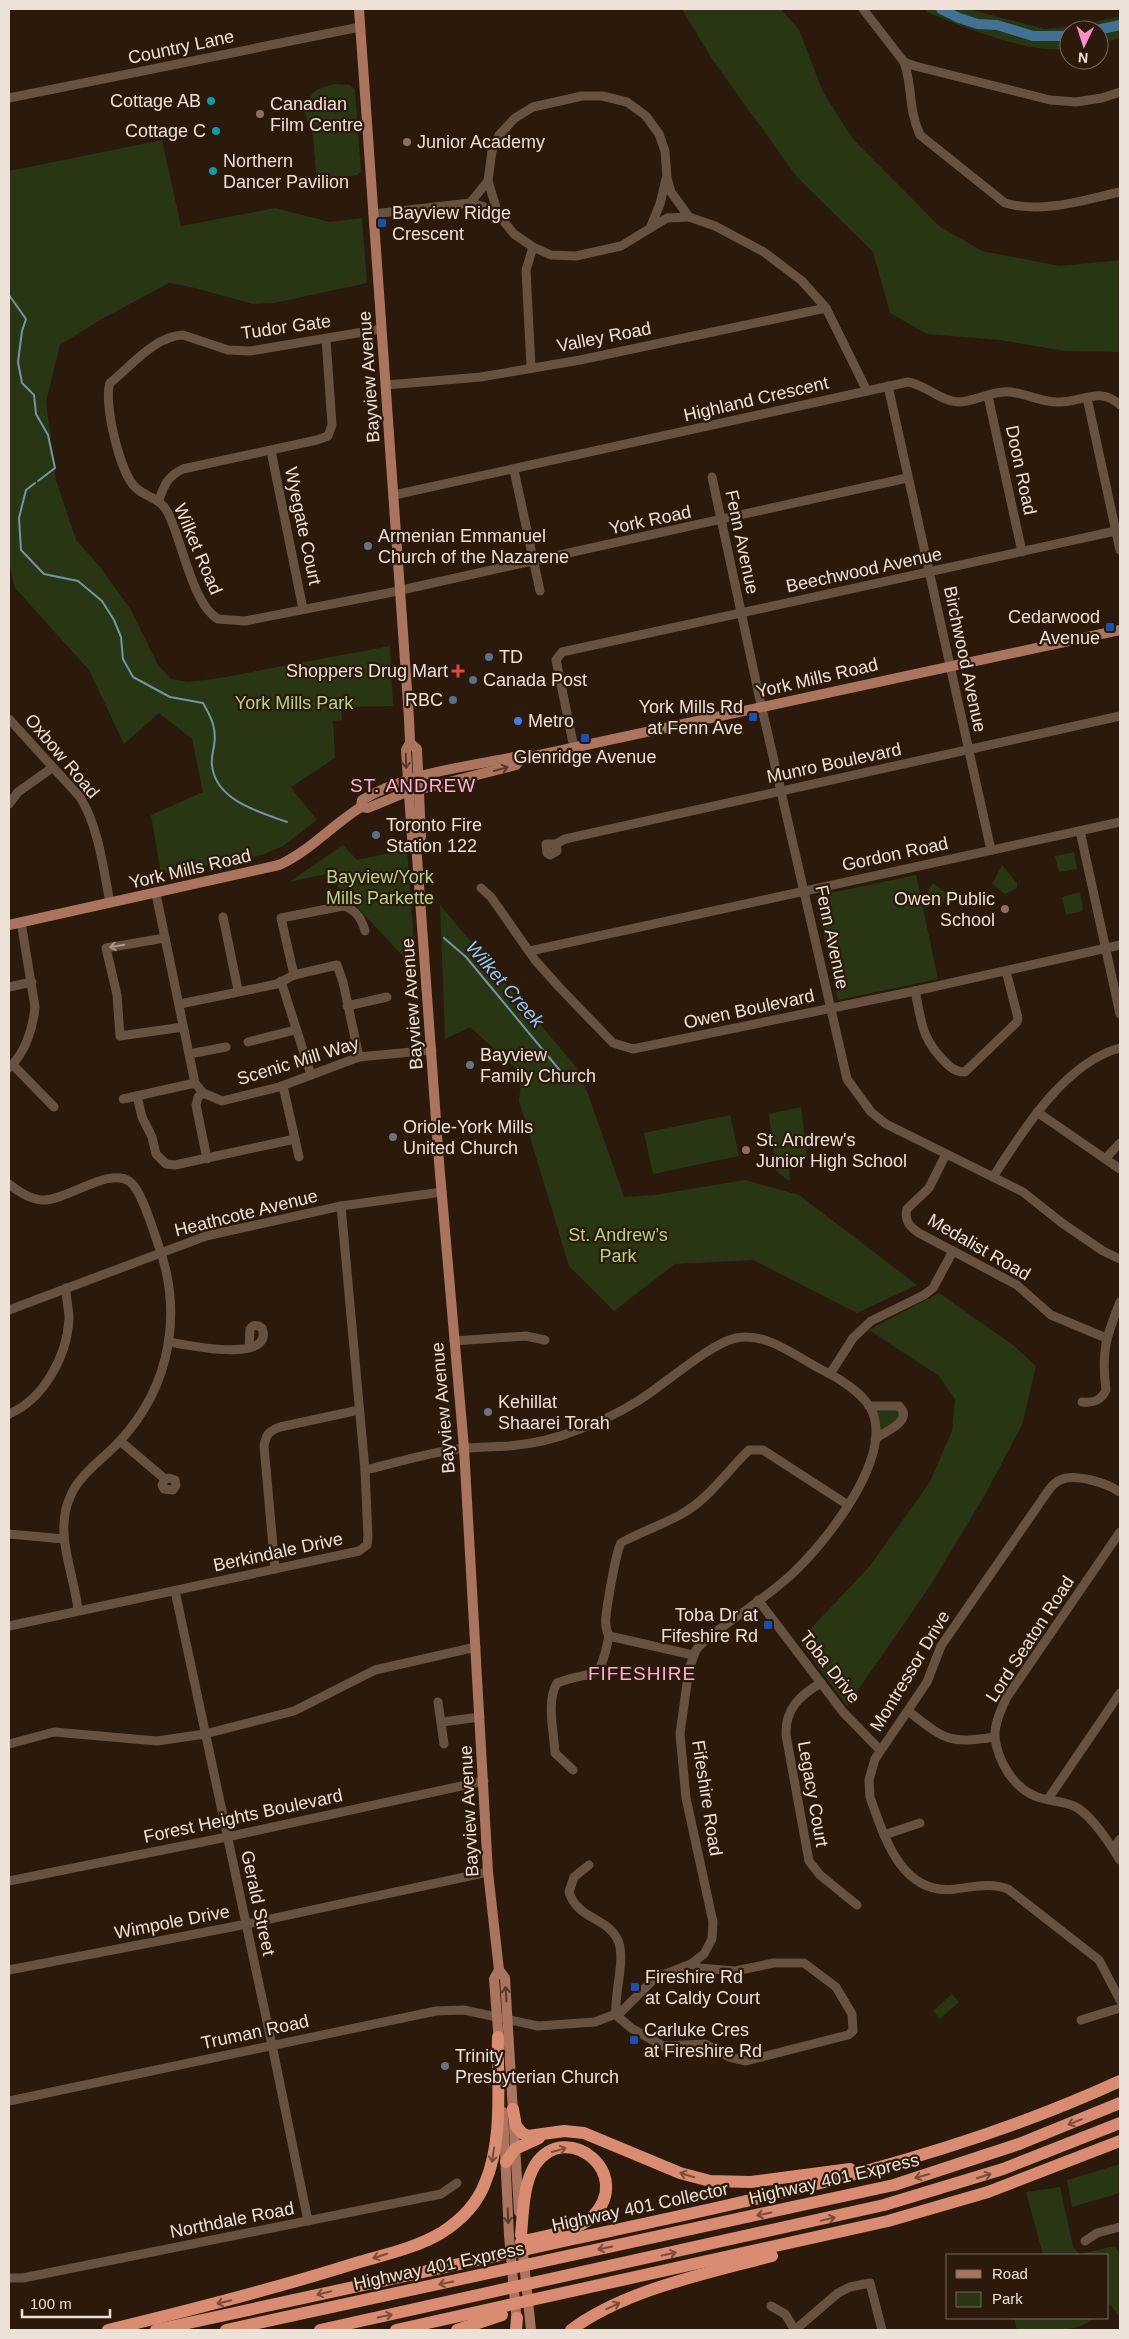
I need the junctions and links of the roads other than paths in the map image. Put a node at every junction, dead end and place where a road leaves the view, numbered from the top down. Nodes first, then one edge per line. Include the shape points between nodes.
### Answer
1 (359, 9) edge
2 (863, 9) edge
3 (360, 27) junction
4 (904, 62) junction
5 (1120, 92) edge
6 (9, 98) edge
7 (667, 178) junction
8 (488, 181) junction
9 (1120, 192) edge
10 (470, 203) junction
11 (373, 214) junction
12 (498, 214) junction
13 (689, 217) junction
14 (651, 226) junction
15 (533, 247) junction
16 (826, 308) junction
17 (381, 329) junction
18 (326, 339) junction
19 (531, 367) junction
20 (386, 385) junction
21 (888, 386) junction
22 (867, 391) junction
23 (988, 396) junction
24 (1087, 398) junction
25 (1120, 405) edge
26 (271, 451) junction
27 (514, 470) junction
28 (712, 478) dead end
29 (907, 478) junction
30 (394, 495) junction
31 (159, 500) junction
32 (721, 521) junction
33 (1118, 531) edge
34 (1120, 550) edge
35 (1022, 552) junction
36 (534, 562) junction
37 (929, 571) junction
38 (400, 591) junction
39 (540, 591) dead end
40 (303, 609) junction
41 (741, 613) junction
42 (1120, 630) edge
43 (950, 666) junction
44 (762, 708) junction
45 (1120, 716) edge
46 (9, 719) edge
47 (410, 743) junction
48 (574, 748) junction
49 (968, 750) junction
50 (521, 759) junction
51 (52, 768) junction
52 (418, 777) junction
53 (407, 780) junction
54 (420, 790) junction
55 (782, 791) junction
56 (408, 792) junction
57 (9, 804) edge
58 (361, 807) junction
59 (1120, 822) edge
60 (1080, 831) junction
61 (416, 843) junction
62 (556, 844) dead end
63 (991, 850) junction
64 (481, 888) dead end
65 (805, 890) junction
66 (156, 894) junction
67 (110, 903) junction
68 (223, 917) dead end
69 (21, 922) junction
70 (9, 925) edge
71 (366, 931) dead end
72 (165, 938) junction
73 (1120, 945) edge
74 (1106, 948) junction
75 (530, 951) junction
76 (1006, 971) junction
77 (294, 975) junction
78 (281, 981) junction
79 (32, 982) junction
80 (9, 987) edge
81 (238, 990) junction
82 (915, 992) junction
83 (387, 997) dead end
84 (180, 1004) junction
85 (347, 1006) junction
86 (830, 1008) junction
87 (1120, 1014) edge
88 (183, 1027) junction
89 (295, 1030) junction
90 (248, 1042) dead end
91 (226, 1047) dead end
92 (1120, 1048) edge
93 (432, 1050) junction
94 (189, 1054) junction
95 (359, 1057) junction
96 (11, 1066) edge
97 (311, 1075) junction
98 (195, 1083) junction
99 (283, 1086) junction
100 (203, 1094) junction
101 (137, 1096) junction
102 (123, 1099) dead end
103 (54, 1107) dead end
104 (1037, 1112) junction
105 (295, 1140) junction
106 (1120, 1143) edge
107 (946, 1154) junction
108 (299, 1157) dead end
109 (207, 1158) junction
110 (1106, 1158) junction
111 (1120, 1169) edge
112 (993, 1177) junction
113 (9, 1184) edge
114 (442, 1192) junction
115 (341, 1206) junction
116 (952, 1251) junction
117 (161, 1252) junction
118 (1120, 1259) edge
119 (66, 1288) junction
120 (1120, 1302) edge
121 (9, 1310) edge
122 (1106, 1338) junction
123 (546, 1340) dead end
124 (454, 1341) junction
125 (170, 1342) junction
126 (249, 1348) dead end
127 (830, 1374) junction
128 (1082, 1402) dead end
129 (869, 1406) junction
130 (359, 1410) junction
131 (9, 1414) edge
132 (875, 1439) junction
133 (120, 1441) junction
134 (464, 1448) junction
135 (365, 1470) junction
136 (165, 1479) dead end
137 (1120, 1492) edge
138 (848, 1504) junction
139 (1120, 1532) edge
140 (9, 1534) edge
141 (64, 1540) junction
142 (275, 1569) junction
143 (175, 1591) junction
144 (758, 1600) junction
145 (78, 1610) junction
146 (9, 1626) edge
147 (609, 1636) junction
148 (476, 1647) junction
149 (693, 1655) junction
150 (821, 1683) junction
151 (1120, 1693) edge
152 (438, 1702) dead end
153 (908, 1711) junction
154 (480, 1717) junction
155 (442, 1722) junction
156 (204, 1734) junction
157 (995, 1737) junction
158 (9, 1744) edge
159 (444, 1744) dead end
160 (880, 1750) junction
161 (573, 1770) dead end
162 (484, 1780) junction
163 (1048, 1799) junction
164 (920, 1823) dead end
165 (884, 1834) junction
166 (227, 1837) junction
167 (1120, 1839) edge
168 (1113, 1849) junction
169 (1120, 1860) edge
170 (589, 1865) dead end
171 (488, 1872) junction
172 (9, 1881) edge
173 (857, 1906) dead end
174 (247, 1924) junction
175 (691, 1964) junction
176 (9, 1970) edge
177 (1120, 2000) edge
178 (1120, 2008) edge
179 (616, 2016) junction
180 (503, 2019) junction
181 (1081, 2020) dead end
182 (498, 2037) junction
183 (272, 2045) junction
184 (1120, 2082) edge
185 (9, 2101) edge
186 (1120, 2103) edge
187 (513, 2108) junction
188 (1120, 2123) edge
189 (554, 2133) junction
190 (1120, 2141) edge
191 (514, 2149) junction
192 (928, 2154) junction
193 (506, 2162) junction
194 (1059, 2166) junction
195 (457, 2183) dead end
196 (308, 2221) junction
197 (1120, 2227) edge
198 (530, 2241) junction
199 (1085, 2241) dead end
200 (9, 2278) edge
201 (771, 2306) dead end
202 (496, 2312) junction
203 (517, 2326) edge
204 (108, 2330) edge
205 (156, 2330) edge
206 (226, 2330) edge
207 (320, 2330) edge
208 (396, 2330) edge
209 (457, 2330) edge
210 (531, 2330) edge
211 (571, 2330) edge
212 (795, 2330) edge
213 (882, 2330) edge

1 - 3 main road, Bayview Avenue
2 - 4 street
3 - 6 street, Country Lane
3 - 11 main road, Bayview Avenue
4 - 5 street via 1050,100 1076,102
4 - 9 street via 909,76 910,103 920,135 1005,203 1037,208
7 - 8 street via 665,151 659,134 646,116 627,102 602,96 582,96 533,108 515,118 499,135 492,152
7 - 13 street via 671,192
7 - 14 street
8 - 10 street
8 - 12 street
10 - 11 street
10 - 12 street
11 - 17 main road, Bayview Avenue
12 - 15 street via 514,234
13 - 14 street via 666,218
13 - 16 street via 715,226 764,252 802,281
14 - 15 street via 621,246 576,256 552,254
15 - 19 street via 526,270
16 - 19 street, Valley Road via 580,360
16 - 22 street
17 - 18 street, Tudor Gate
17 - 20 main road, Bayview Avenue
18 - 26 street, Wilket Road via 331,432 323,439
18 - 31 street, Tudor Gate via 238,351 177,336 160,342 110,383 108,405 124,471 135,487
19 - 20 street, Valley Road via 464,379
20 - 30 main road, Bayview Avenue
21 - 22 street, Highland Crescent
21 - 23 street, Highland Crescent via 914,383 954,402
21 - 29 street, Birchwood Avenue
22 - 27 street, Highland Crescent
23 - 24 street, Highland Crescent via 1003,392 1048,402
23 - 35 street, Doon Road
24 - 25 street, Highland Crescent via 1100,395
24 - 33 street
26 - 31 street, Wilket Road via 183,469 170,477
26 - 40 street, Wyegate Court
27 - 30 street, Highland Crescent
27 - 36 street
28 - 32 street, Fenn Avenue
29 - 32 street, York Road
29 - 37 street, Birchwood Avenue
30 - 38 main road, Bayview Avenue
31 - 40 street, Wilket Road via 172,521 197,591 214,617 236,622
32 - 36 street, York Road
32 - 41 street, Fenn Avenue
33 - 34 street
33 - 35 street, Beechwood Avenue
35 - 37 street, Beechwood Avenue
36 - 38 street, York Road
36 - 39 street
37 - 41 street, Beechwood Avenue
37 - 43 street, Birchwood Avenue
38 - 40 street, Wilket Road
38 - 47 main road, Bayview Avenue
41 - 44 street, Fenn Avenue
41 - 48 street, Beechwood Avenue via 562,652 557,656
42 - 43 main road, York Mills Road
43 - 44 main road, York Mills Road
43 - 49 street, Birchwood Avenue
44 - 48 main road, York Mills Road
44 - 55 street, Fenn Avenue
45 - 49 street, Munro Boulevard
46 - 51 street, Oxbow Road
47 - 52 main road, Bayview Avenue via 417,748
47 -> 53 main road, Bayview Avenue via 406,750
48 - 50 main road, York Mills Road
49 - 55 street, Munro Boulevard
49 - 63 street, Birchwood Avenue
50 - 52 main road, York Mills Road via 515,756
54 -> 50 main road, York Mills Road via 516,765
51 - 57 street via 18,792
51 - 67 street, Oxbow Road via 88,810
52 - 53 main road, York Mills Road
52 - 54 main road, Bayview Avenue
53 - 56 main road, Bayview Avenue
53 - 58 main road, York Mills Road via 362,800
54 - 56 main road, York Mills Road
54 - 61 main road, Bayview Avenue via 421,837
55 - 62 street, Munro Boulevard
55 - 65 street, Fenn Avenue
56 - 58 main road, York Mills Road via 368,808
56 - 61 main road, Bayview Avenue via 412,838
58 - 66 main road, York Mills Road via 310,848 279,865
59 - 60 street, Gordon Road
60 - 63 street, Gordon Road
60 - 74 street
61 - 93 main road, Bayview Avenue
63 - 65 street, Gordon Road
64 - 75 street, Owen Boulevard
65 - 75 street, Gordon Road
65 - 86 street, Fenn Avenue
66 - 67 main road, York Mills Road
66 - 72 street
67 - 69 main road, York Mills Road
68 - 81 street
69 - 70 main road, York Mills Road
69 - 79 street
71 - 77 street via 359,916 344,906 281,918
72 - 84 street
72 -> 88 street via 106,948 120,1036
73 - 74 street, Owen Boulevard
74 - 76 street, Owen Boulevard
74 - 87 street
75 - 86 street, Owen Boulevard via 608,1038 628,1048 651,1046
76 - 82 street, Owen Boulevard
76 - 82 street via 1018,1018 965,1072 951,1069 928,1043
77 - 78 street
77 - 85 street via 337,965
78 - 81 street
78 - 89 street
79 - 80 street
79 - 96 street via 34,1019 28,1039
81 - 84 street
82 - 86 street, Owen Boulevard
83 - 85 street
84 - 88 street
85 - 95 street
86 - 107 street, Fenn Avenue via 847,1079 860,1100 886,1124
88 - 94 street
89 - 90 street
89 - 97 street
91 - 94 street
92 - 104 street via 1094,1058
93 - 95 street, Scenic Mill Way
93 - 114 main road, Bayview Avenue
94 - 98 street
95 - 97 street, Scenic Mill Way
96 - 103 street
97 - 99 street, Scenic Mill Way
98 - 100 street
98 - 101 street
99 - 100 street, Scenic Mill Way via 222,1101
99 - 105 street
100 - 109 street via 196,1105
101 - 102 street
101 - 109 street via 160,1160 175,1165
104 - 110 street
104 - 112 street
105 - 108 street
105 - 109 street
106 - 110 street
107 - 112 street, Fenn Avenue
107 - 116 street, Medalist Road via 929,1188 910,1205 906,1219 914,1229
110 - 111 street
112 - 118 street, Fenn Avenue via 1030,1196 1062,1223
113 - 117 street via 42,1200 107,1180 120,1178 130,1181 138,1191
114 - 115 street, Heathcote Avenue
114 - 124 main road, Bayview Avenue
115 - 117 street, Heathcote Avenue via 206,1236
115 - 130 street, Berkindale Drive
116 - 122 street, Medalist Road via 1017,1284 1050,1315
116 - 127 street via 933,1288 872,1321 853,1338
117 - 119 street, Heathcote Avenue
117 - 125 street via 172,1308
119 - 121 street, Heathcote Avenue
119 - 131 street via 69,1317 67,1338 59,1362 44,1384
120 - 122 street
122 - 128 street via 1103,1358 1106,1390 1100,1399
123 - 124 street via 526,1336
124 - 134 main road, Bayview Avenue
125 - 126 street via 228,1350
125 - 133 street via 152,1393
127 - 129 street
127 - 134 street via 764,1339 737,1337 716,1347 638,1401 578,1430 511,1446
129 - 132 street, Fifeshire Road
129 - 132 street via 899,1406 903,1410 900,1424
130 - 135 street, Berkindale Drive
130 - 142 street via 280,1427 266,1436 264,1446
132 - 138 street, Fifeshire Road via 862,1483
133 - 136 street
133 - 141 street via 71,1495 64,1518
134 - 135 street
134 - 148 main road, Bayview Avenue
135 - 142 street, Berkindale Drive via 366,1545 359,1550
137 - 153 street, Montressor Drive via 1106,1483 1073,1478 1059,1480 1053,1485 941,1646 927,1682
138 - 144 street, Fifeshire Road via 793,1573
138 - 147 street via 763,1450 749,1450 721,1482 682,1514 621,1543 606,1618
139 - 157 street, Lord Seaton Road via 1007,1697
140 - 141 street
141 - 145 street
142 - 143 street, Berkindale Drive
143 - 145 street, Berkindale Drive
143 - 156 street, Gerald Street
144 - 149 street, Fifeshire Road via 706,1639
144 - 150 street, Toba Drive
145 - 146 street, Berkindale Drive
147 - 149 street
147 - 161 street via 600,1670 557,1683 554,1688 555,1753
148 - 154 main road, Bayview Avenue
148 - 156 street via 375,1670 294,1711
149 - 175 street, Fifeshire Road via 688,1669 680,1750 686,1798 713,1930 710,1946
150 - 160 street, Toba Drive via 843,1712
150 - 173 street, Legacy Court via 794,1704 787,1718 786,1735 809,1861 820,1875
151 - 163 street
152 - 155 street
153 - 157 street via 949,1739
153 - 160 street, Montressor Drive
154 - 155 street
154 - 162 main road, Bayview Avenue
155 - 159 street
156 - 158 street via 157,1741 54,1732
156 - 166 street, Gerald Street
157 - 163 street via 1000,1756 1020,1787
160 - 165 street, Montressor Drive via 868,1789
162 - 166 street, Forest Heights Boulevard
162 - 171 main road, Bayview Avenue
163 - 168 street via 1077,1808 1095,1824
164 - 165 street
165 - 177 street, Montressor Drive via 894,1858 908,1875 922,1883 944,1889 1000,1886 1022,1898 1099,1960
166 - 172 street, Forest Heights Boulevard
166 - 174 street, Gerald Street
167 - 168 street
168 - 169 street
170 - 179 street via 574,1878 569,1892 578,1909 607,1926 619,1943 621,1958
171 - 174 street, Wimpole Drive
171 - 180 main road, Bayview Avenue via 499,1970 494,1980
174 - 176 street, Wimpole Drive
174 - 183 street, Gerald Street
175 - 179 street, Fifeshire Road via 655,1978
175 - 179 street via 700,1968 735,1971 774,1963 804,1962 836,1987 852,2014 853,2030 848,2035 746,2061 729,2057 705,2044 662,2046
178 - 181 street
179 - 180 street, Fifeshire Road via 595,2022 538,2026
180 - 182 main road, Bayview Avenue
180 - 183 street, Truman Road via 464,2010 436,2011
180 - 187 main road, Bayview Avenue
182 - 193 main road, Bayview Avenue
182 -> 204 highway via 497,2122 492,2163 472,2207 456,2223 413,2245 333,2271 244,2297
183 - 185 street, Truman Road
183 - 196 street, Gerald Street
184 - 192 highway, Highway 401 Collector via 1013,2126
186 -> 206 highway, Highway 401 Express via 1019,2144 894,2185
187 - 189 highway via 516,2126 522,2133 528,2136
187 - 191 main road, Bayview Avenue
207 -> 188 highway, Highway 401 Express via 904,2200 1022,2162
189 - 191 highway
192 -> 189 highway via 816,2174 735,2183 710,2181 680,2173 584,2133
190 - 194 highway
191 - 193 highway
191 - 198 main road, Bayview Avenue
192 - 198 highway, Highway 401 Collector via 793,2190
193 -> 203 main road, Bayview Avenue
194 - 202 highway via 916,2214
211 -> 194 highway via 609,2308 662,2286 953,2210 990,2198
195 - 196 street, Northdale Road via 441,2194
196 - 200 street, Northdale Road via 23,2278
197 - 199 street via 1097,2233
198 -> 198 highway via 524,2200 535,2165 544,2155 555,2150 571,2147 587,2152 602,2168 606,2186 603,2202 591,2218 571,2229
198 -> 205 highway via 491,2254
198 - 210 main road, Bayview Avenue
201 - 212 street via 785,2314
202 - 208 highway
202 - 209 highway
212 - 213 street via 838,2293 870,2283

